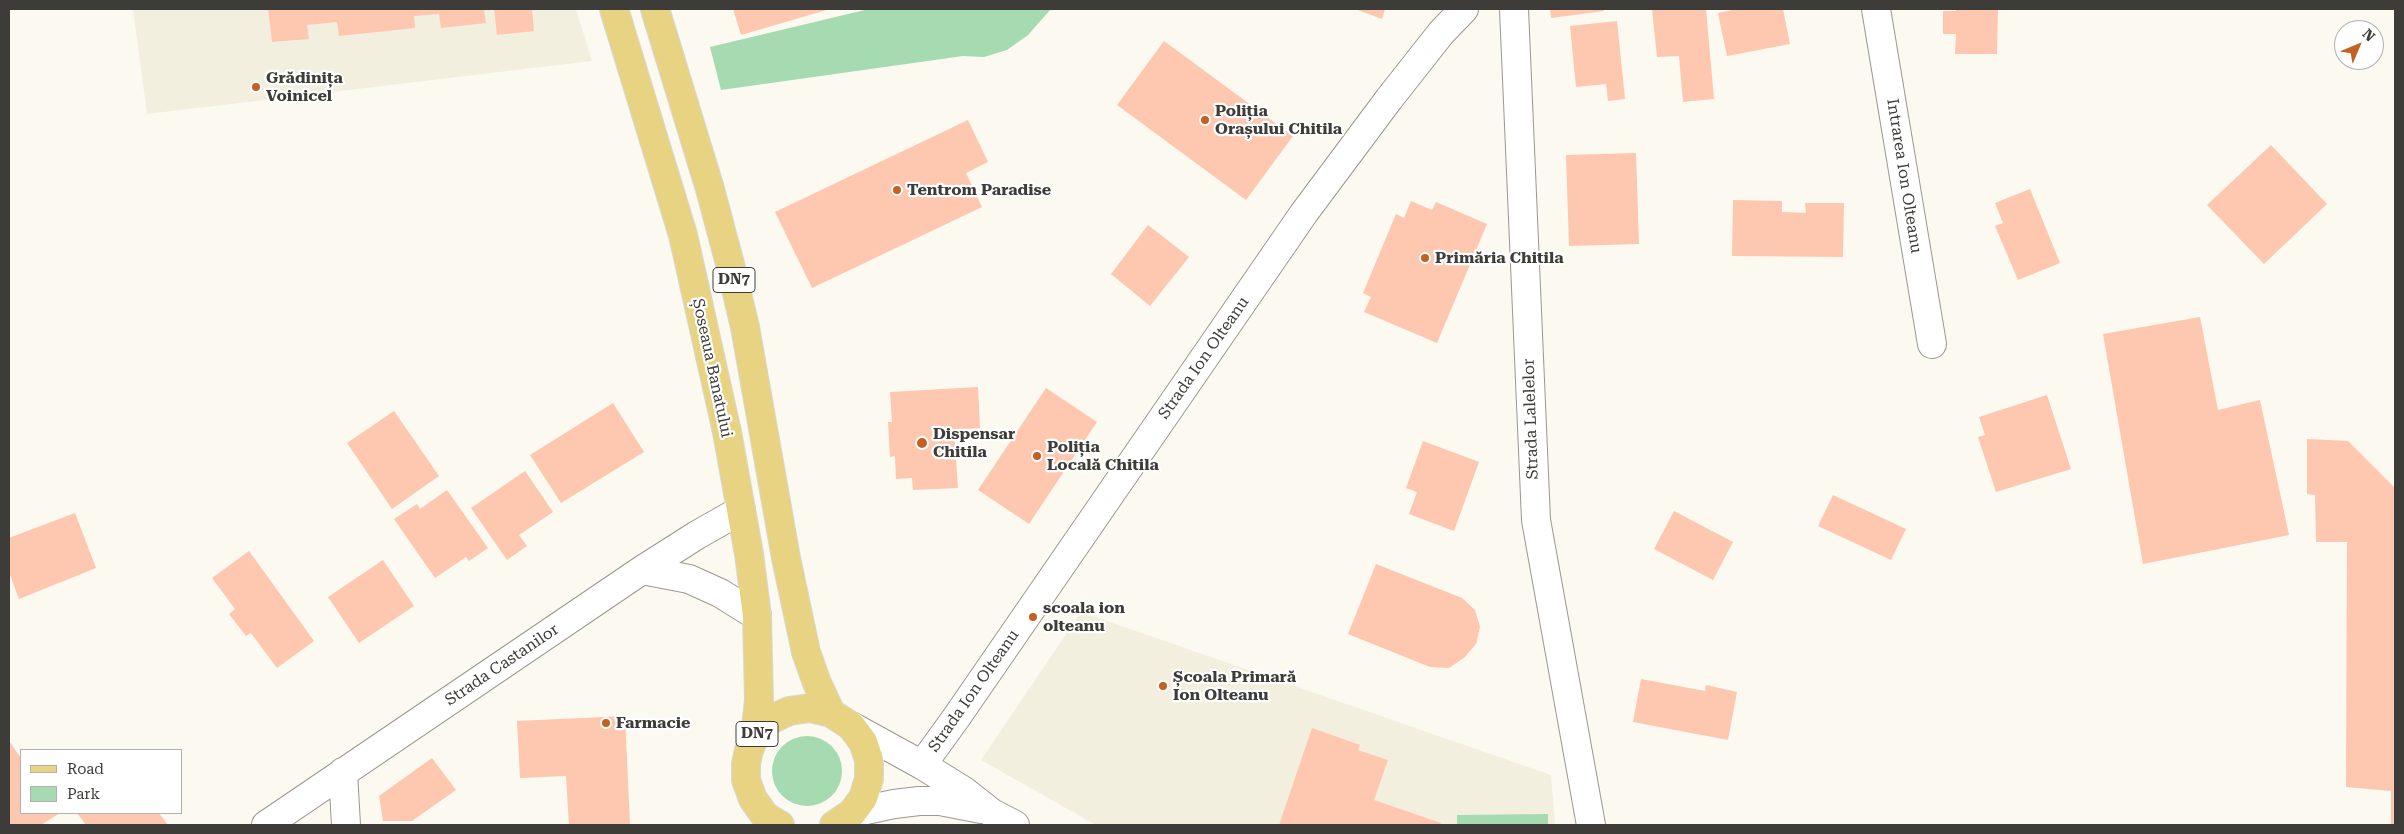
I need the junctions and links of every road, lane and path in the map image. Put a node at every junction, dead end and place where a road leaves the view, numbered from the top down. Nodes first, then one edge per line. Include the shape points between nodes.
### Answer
1 (614, 9) edge
2 (655, 9) edge
3 (1464, 9) edge
4 (1514, 9) edge
5 (1876, 9) edge
6 (1932, 344) dead end
7 (741, 510) junction
8 (642, 570) junction
9 (757, 616) junction
10 (841, 720) junction
11 (755, 736) junction
12 (922, 765) junction
13 (343, 772) junction
14 (746, 780) junction
15 (1004, 819) edge
16 (842, 821) edge
17 (266, 825) edge
18 (346, 825) edge
19 (755, 825) edge
20 (780, 825) edge
21 (1591, 825) edge

1 - 7 main road, Șoseaua Banatului / DN7 via 682,235
2 - 10 main road, DN7 via 710,189 745,327 806,652 817,683
3 - 12 street, Strada Ion Olteanu via 1441,33 1304,212
4 - 21 street, Strada Lalelelor via 1536,520
5 - 6 street, Intrarea Ion Olteanu
7 - 8 street, Strada Castanilor
7 - 9 main road, Șoseaua Banatului / DN7
8 - 9 street via 689,580 720,593
8 - 13 street, Strada Castanilor
9 - 11 main road, Șoseaua Banatului / DN7 via 759,700
10 - 11 main road, DN7 via 810,708 789,711 770,720
10 - 12 street
10 - 16 main road, DN7 via 863,742 869,779 863,798
11 - 14 main road, DN7 via 747,757
12 - 15 street
13 - 17 street, Strada Castanilor
13 - 18 street
14 - 19 main road, DN7
14 - 20 main road, DN7 via 765,816
15 - 16 street via 967,805 926,801 894,804

